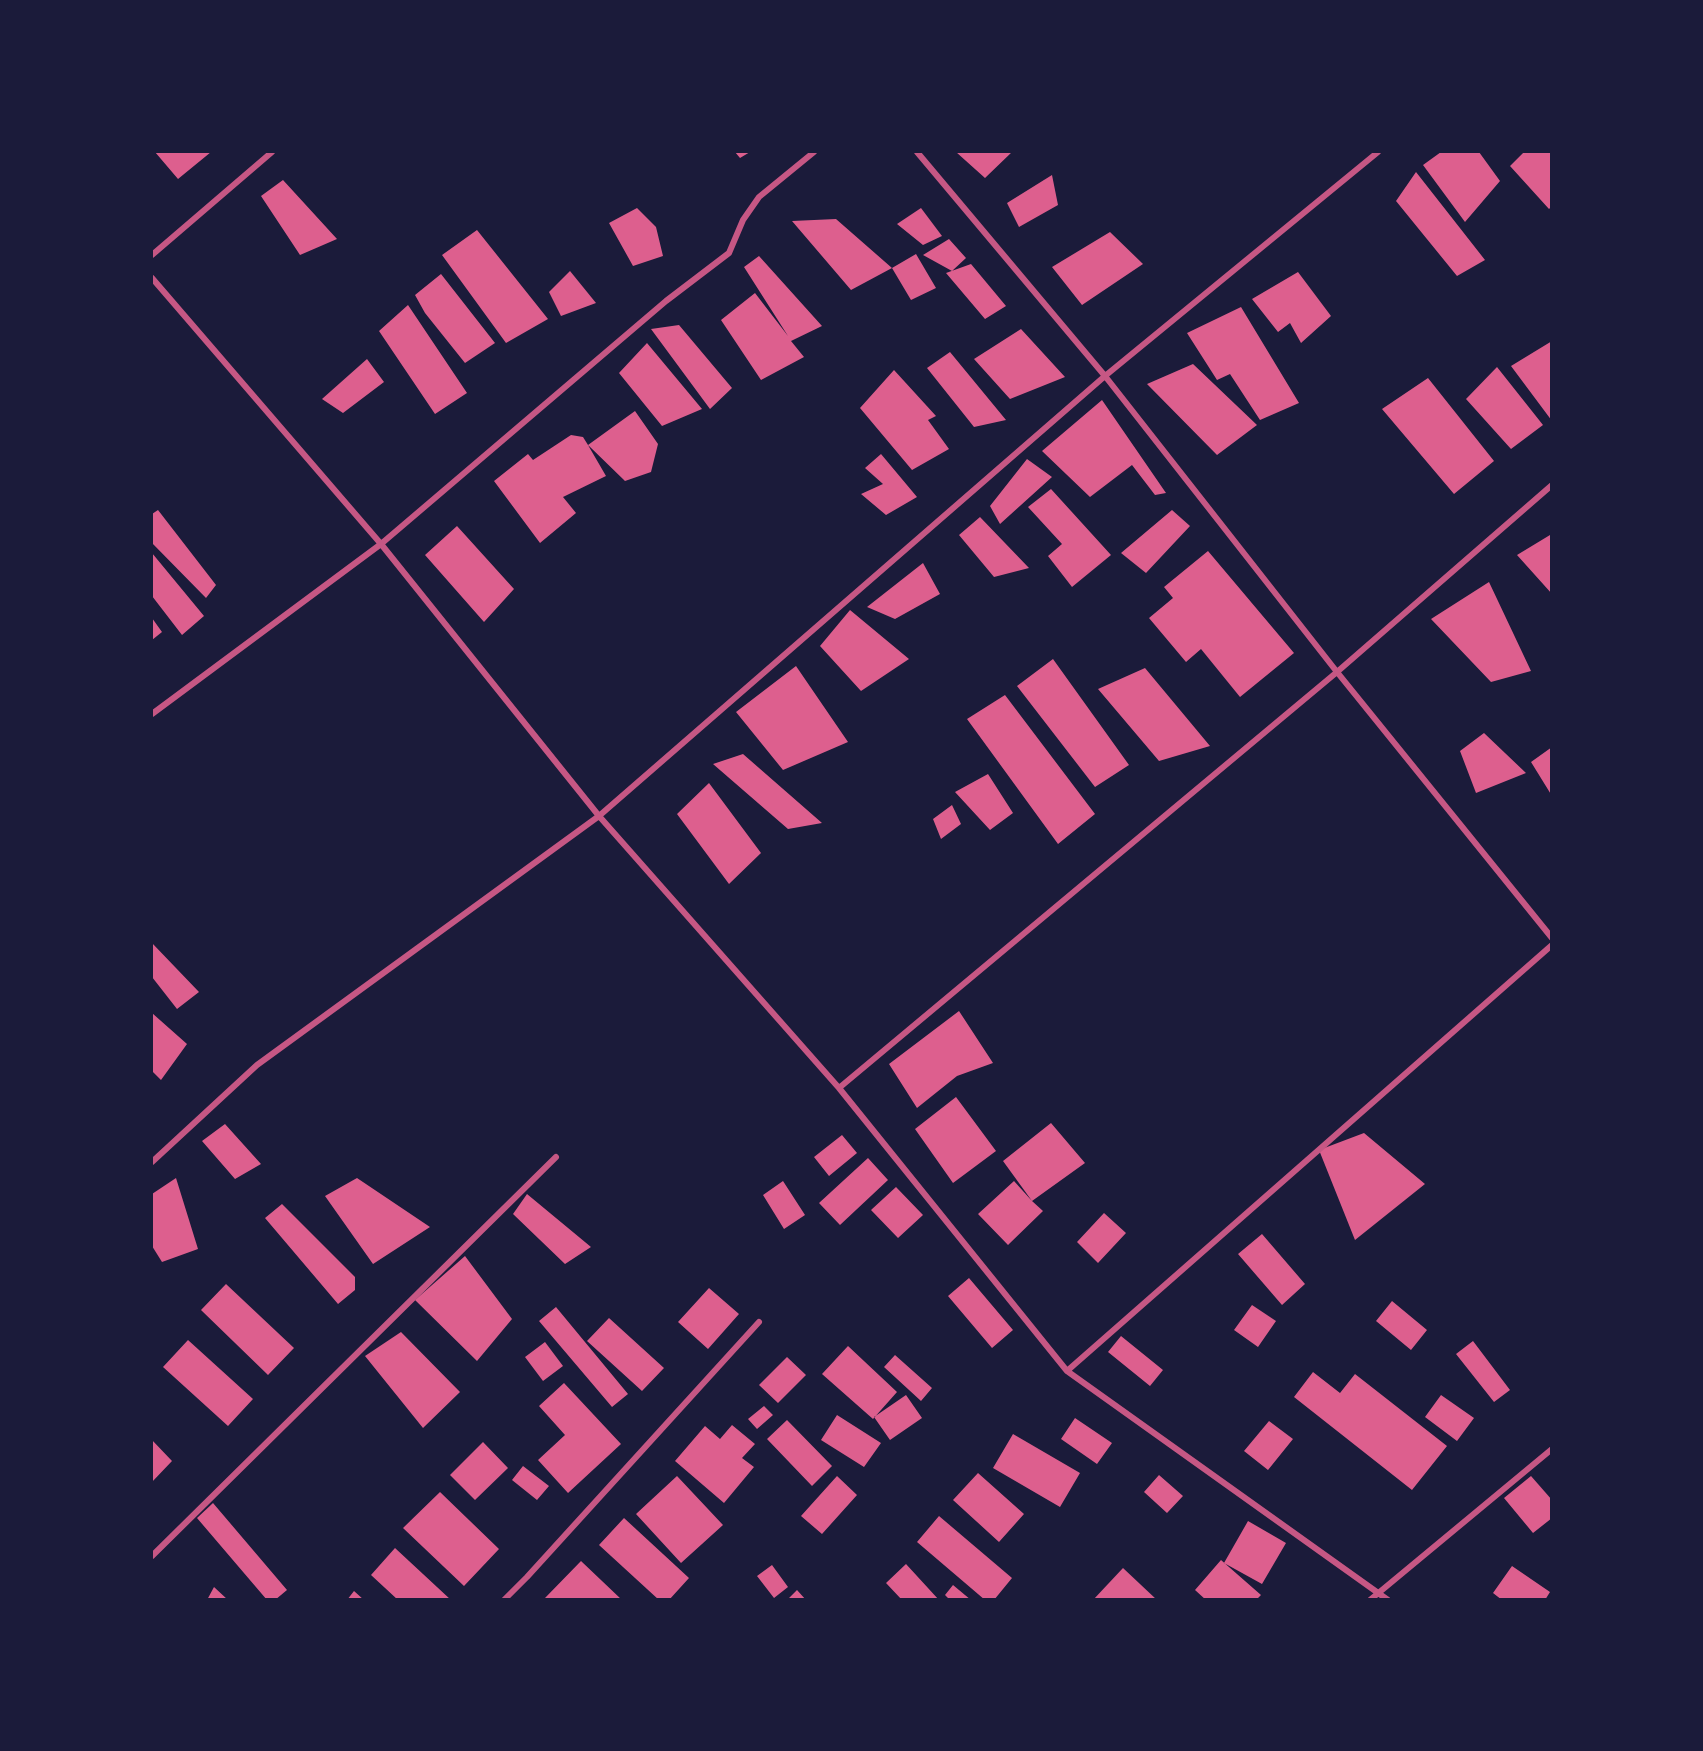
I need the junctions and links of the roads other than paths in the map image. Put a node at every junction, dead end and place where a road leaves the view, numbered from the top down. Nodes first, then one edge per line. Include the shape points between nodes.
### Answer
1 (272, 152) edge
2 (814, 152) edge
3 (917, 152) edge
4 (1378, 152) edge
5 (152, 255) edge
6 (152, 278) edge
7 (1105, 376) junction
8 (1551, 485) edge
9 (381, 544) junction
10 (1337, 672) junction
11 (152, 714) edge
12 (599, 816) junction
13 (1551, 939) edge
14 (1551, 945) edge
15 (839, 1088) junction
16 (556, 1157) dead end
17 (152, 1161) edge
18 (759, 1322) dead end
19 (1067, 1371) junction
20 (1551, 1449) edge
21 (152, 1556) edge
22 (1377, 1593) junction
23 (504, 1599) edge
24 (1370, 1599) edge
25 (1388, 1599) edge

1 - 5 street
2 - 9 street via 759,197 743,220 729,253 666,301
3 - 7 street
4 - 7 street
6 - 9 street
7 - 10 street
7 - 12 street
8 - 10 street
9 - 11 street
9 - 12 street
10 - 13 street
10 - 15 street
12 - 15 street
12 - 17 street via 257,1065
14 - 19 street
15 - 19 street
16 - 21 street
18 - 23 street
19 - 22 street
20 - 22 street
22 - 24 street
22 - 25 street

